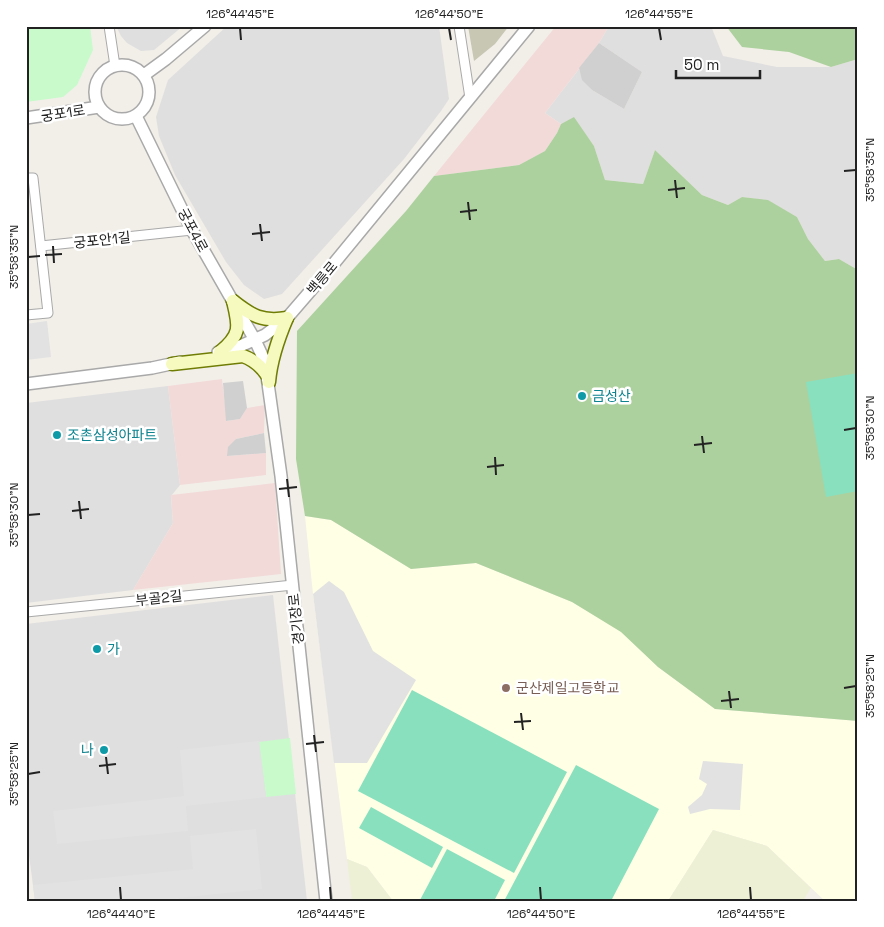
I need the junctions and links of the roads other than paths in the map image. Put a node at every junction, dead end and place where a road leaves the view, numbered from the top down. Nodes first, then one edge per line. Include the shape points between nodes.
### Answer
1 (109, 26) edge
2 (205, 26) edge
3 (458, 26) edge
4 (529, 26) edge
5 (115, 66) junction
6 (144, 75) junction
7 (470, 98) junction
8 (99, 107) junction
9 (136, 116) junction
10 (26, 118) edge
11 (26, 178) edge
12 (192, 230) junction
13 (41, 246) junction
14 (233, 301) junction
15 (26, 315) edge
16 (287, 318) junction
17 (255, 340) junction
18 (220, 352) junction
19 (172, 364) junction
20 (268, 379) junction
21 (26, 384) edge
22 (293, 585) junction
23 (26, 612) edge
24 (326, 901) edge

1 - 5 street
2 - 6 street
3 - 7 street
4 - 7 street, 백릉로
5 - 6 street via 131,66
5 - 8 street via 107,69 97,82
6 - 9 street via 150,98
7 - 16 street, 백릉로
8 - 9 street via 119,120
8 - 10 street, 궁포1로
9 - 12 street, 궁포4로
11 - 13 street via 33,178
12 - 13 street, 궁포안1길
12 - 14 street, 궁포4로
13 - 15 street via 48,313
14 - 16 main road via 250,315 262,319
14 - 17 street, 궁포4로
14 - 18 main road via 237,331 232,342
16 - 17 street, 백릉로
16 - 20 main road
17 - 18 street, 백릉로
17 - 20 street, 경기장로 via 265,362
18 - 19 street, 백릉로
19 - 20 main road via 243,356 260,366
19 - 21 street, 백릉로
20 - 22 street, 경기장로
22 - 23 street, 부골2길
22 - 24 street, 경기장로

